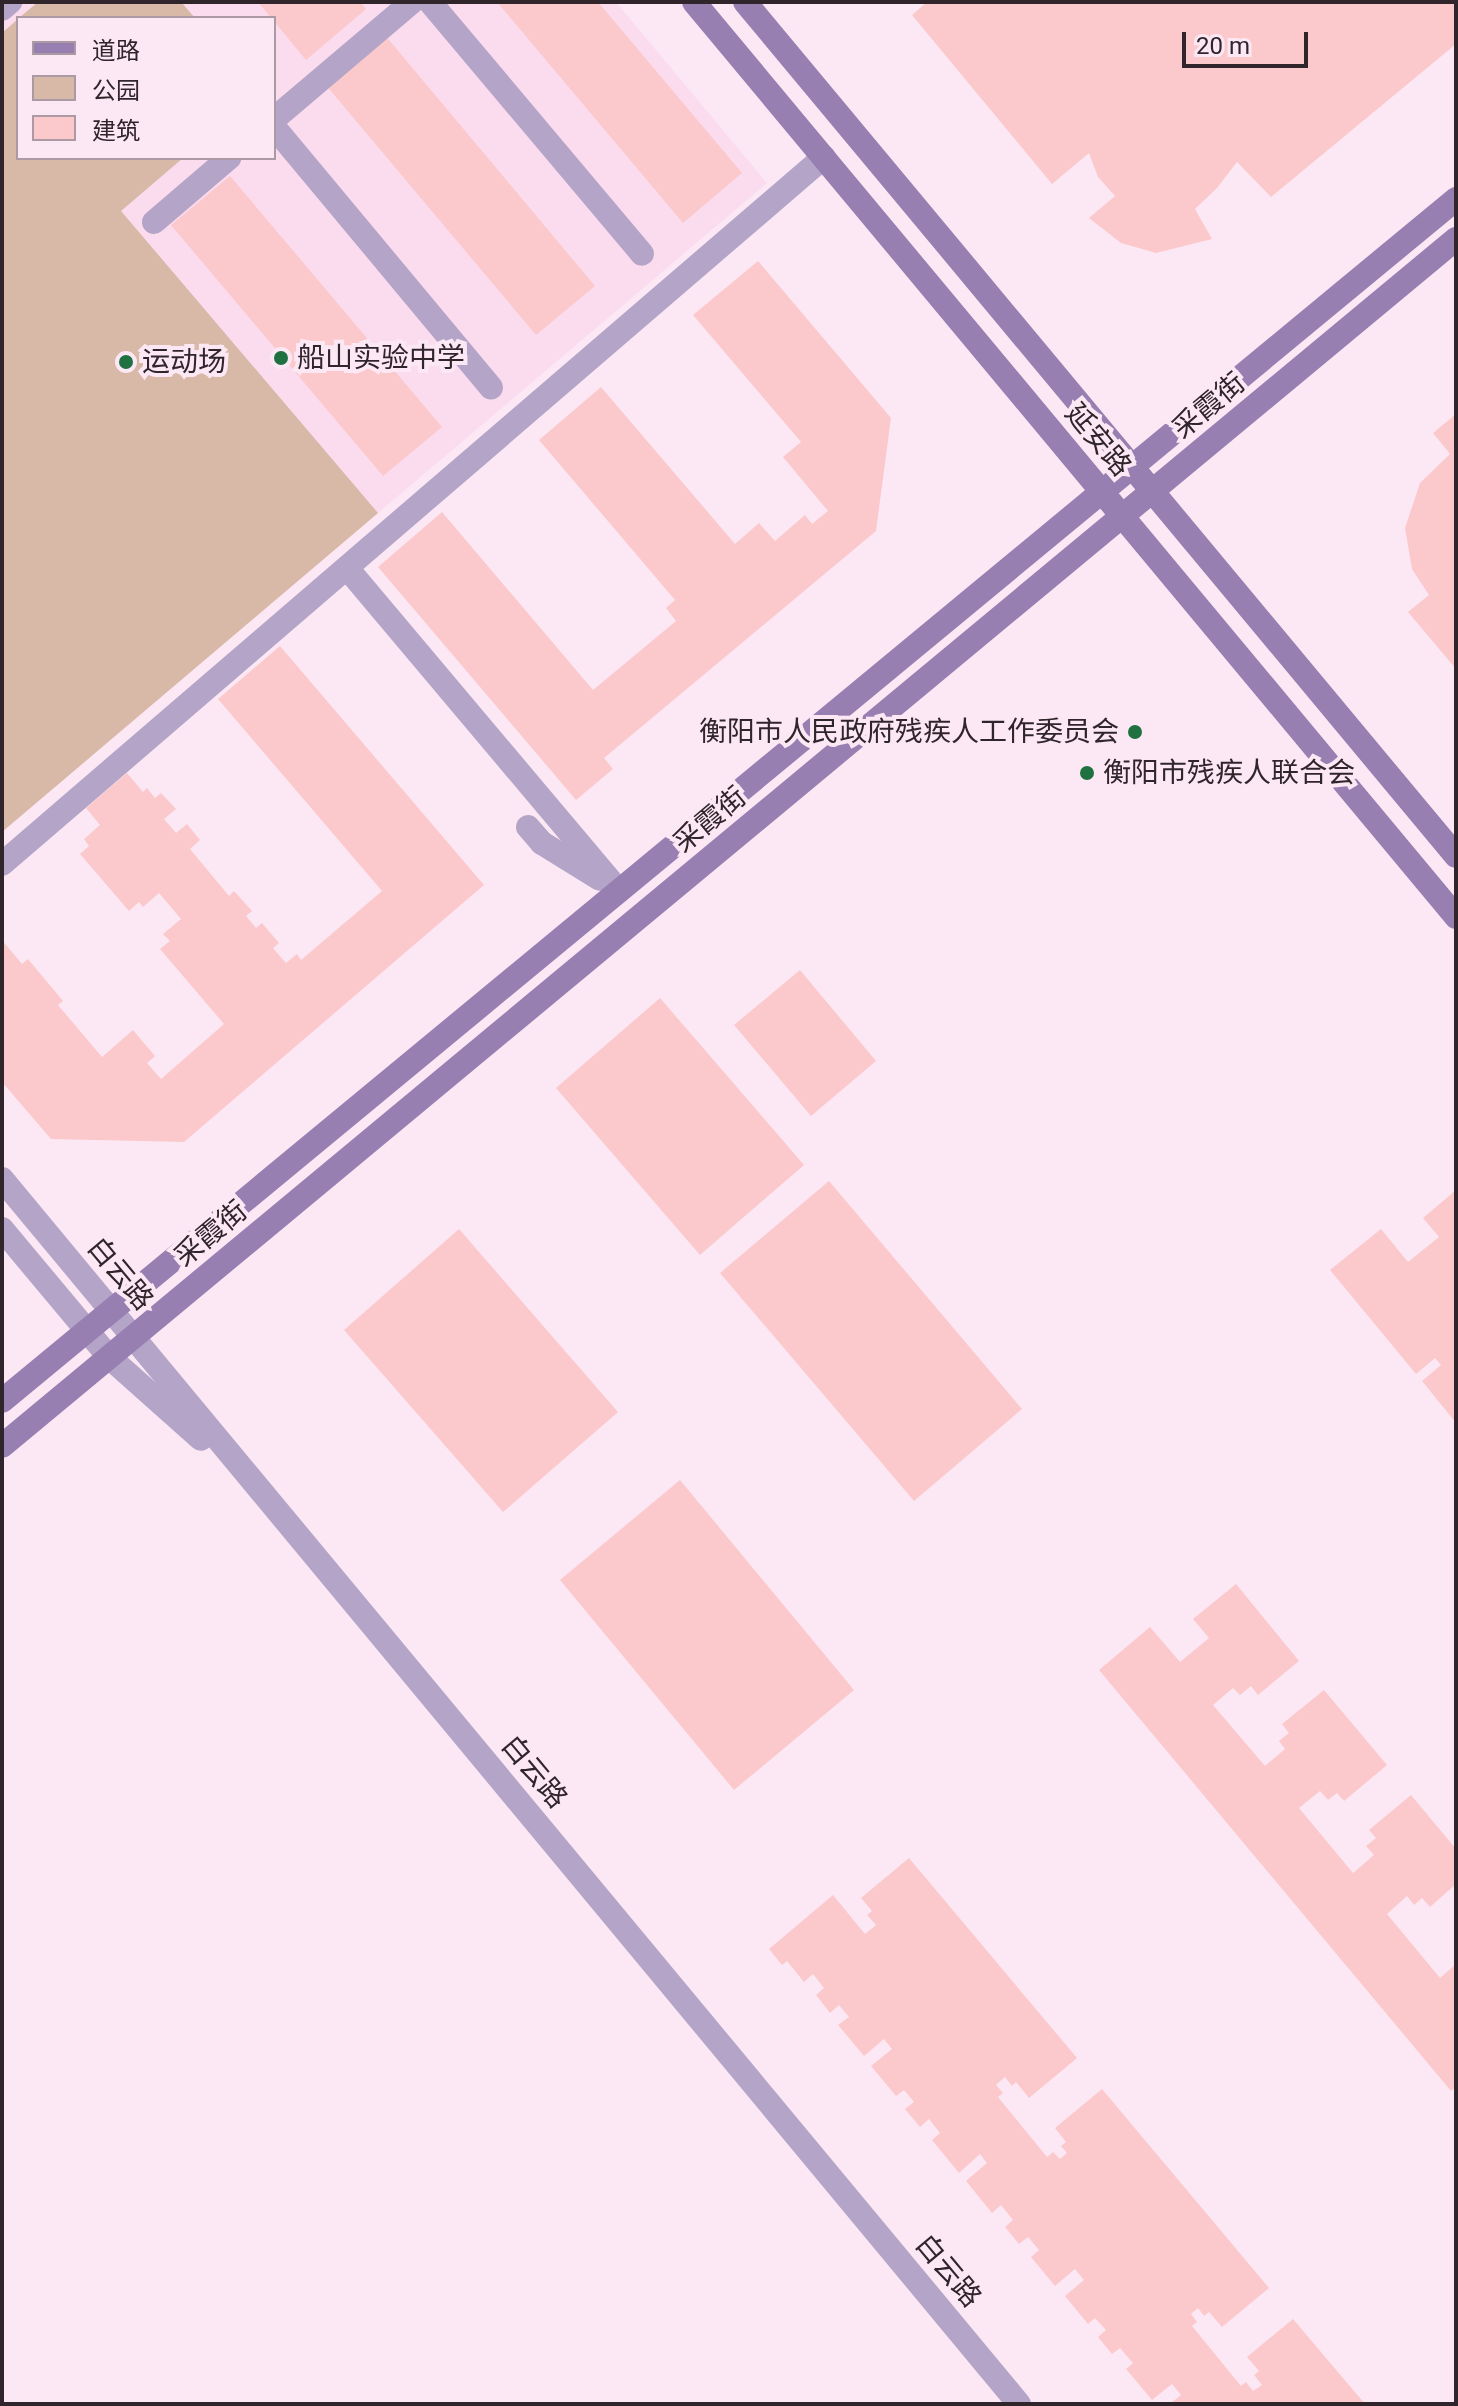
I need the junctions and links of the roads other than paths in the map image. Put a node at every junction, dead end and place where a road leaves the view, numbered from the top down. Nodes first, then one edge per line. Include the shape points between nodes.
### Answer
1 (10, 2) edge
2 (412, 2) edge
3 (430, 2) edge
4 (694, 2) edge
5 (745, 2) edge
6 (2, 9) edge
7 (276, 117) edge
8 (276, 129) edge
9 (824, 157) junction
10 (227, 160) edge
11 (1456, 199) edge
12 (154, 222) dead end
13 (1456, 239) edge
14 (642, 254) dead end
15 (491, 387) dead end
16 (1132, 467) junction
17 (1102, 491) junction
18 (1152, 491) junction
19 (1122, 516) junction
20 (347, 568) junction
21 (528, 827) dead end
22 (1456, 856) edge
23 (2, 864) edge
24 (619, 891) junction
25 (1456, 917) edge
26 (2, 1179) edge
27 (2, 1229) edge
28 (111, 1311) junction
29 (87, 1331) junction
30 (133, 1337) junction
31 (109, 1357) junction
32 (2, 1401) edge
33 (2, 1446) edge
34 (998, 2404) edge
35 (1019, 2404) edge

1 - 6 street
2 - 7 street
3 - 14 street
4 - 9 main road, 延安路
5 - 16 main road, 延安路
8 - 15 street
9 - 17 main road, 延安路
9 - 20 street
10 - 12 street
11 - 16 main road, 采霞街
13 - 18 main road, 采霞街
16 - 17 main road, 采霞街
16 - 18 main road, 延安路
17 - 19 main road, 延安路
17 - 24 main road, 采霞街
18 - 19 main road, 采霞街
18 - 22 main road, 延安路
19 - 25 main road, 延安路
19 - 30 main road, 采霞街
20 - 23 street
20 - 24 street
21 - 24 street via 542,843
24 - 28 main road, 采霞街
26 - 28 street, 白云路
27 - 29 street, 白云路
28 - 29 main road, 采霞街
28 - 30 street, 白云路
29 - 31 street, 白云路
29 - 32 main road, 采霞街
30 - 31 main road, 采霞街
30 - 35 street, 白云路
31 - 33 main road, 采霞街
31 - 34 street, 白云路 via 198,1435

